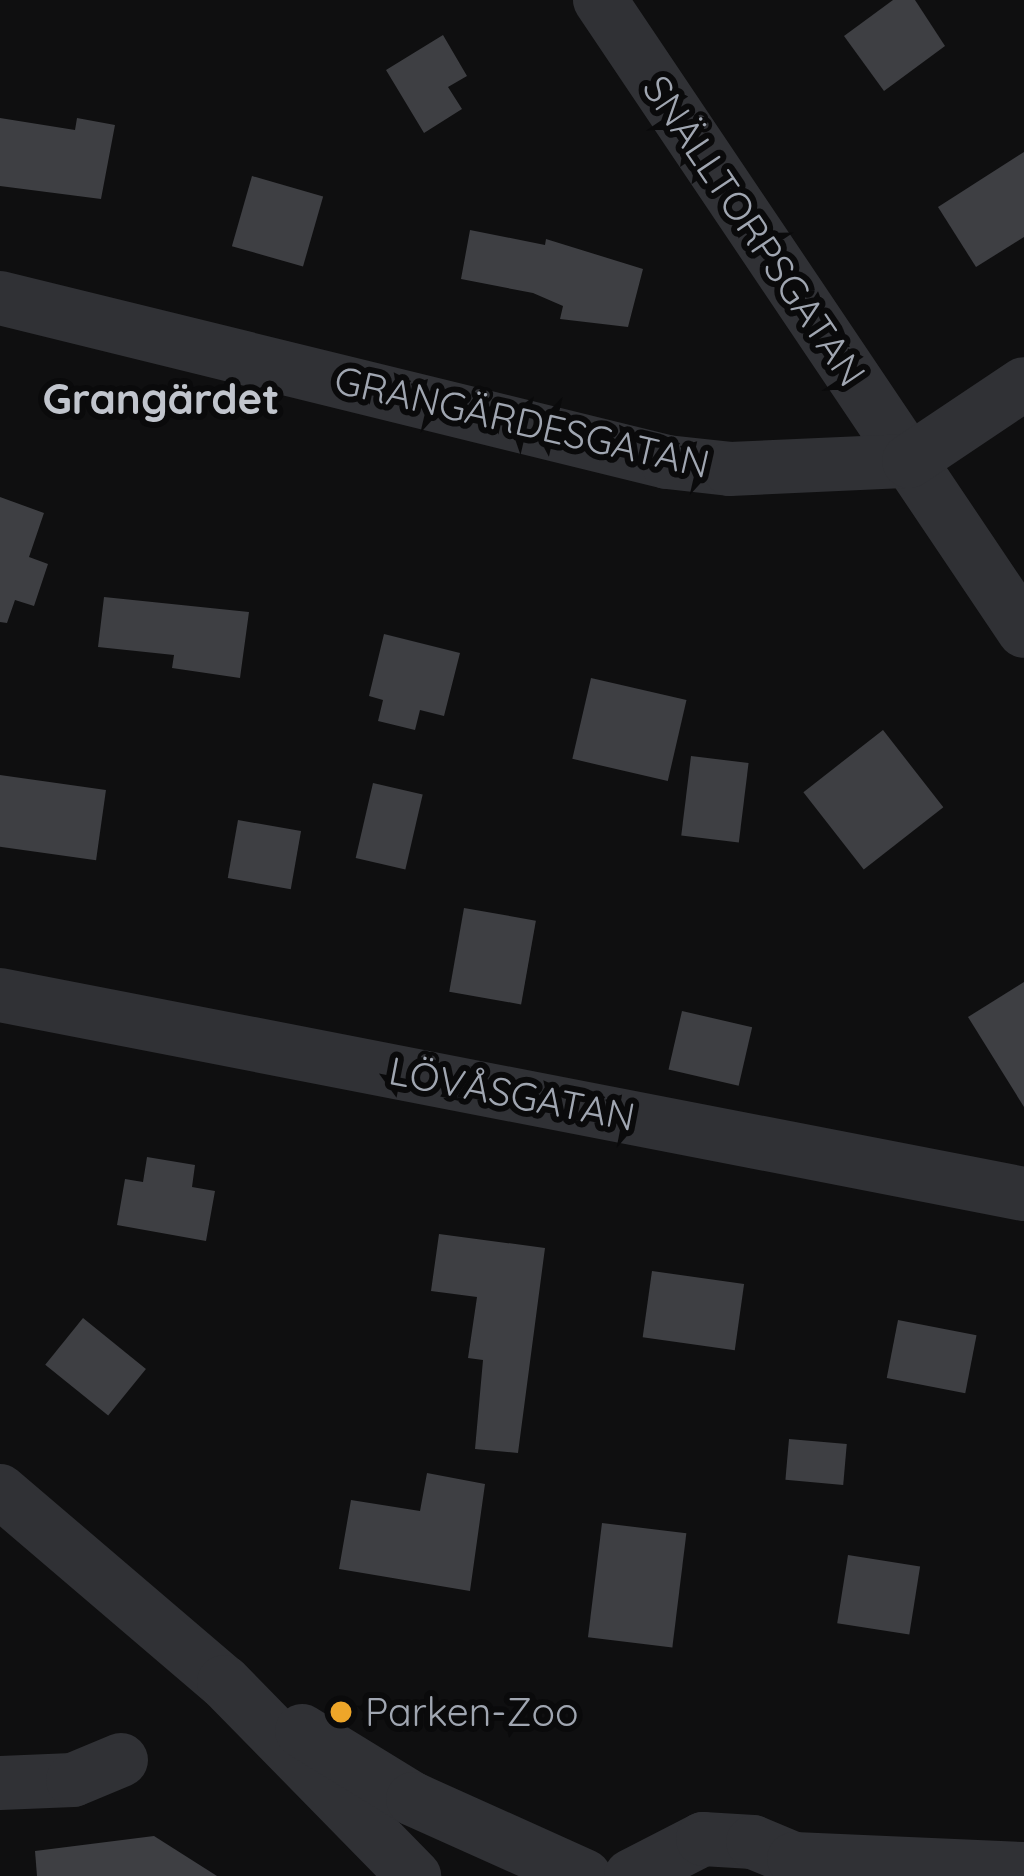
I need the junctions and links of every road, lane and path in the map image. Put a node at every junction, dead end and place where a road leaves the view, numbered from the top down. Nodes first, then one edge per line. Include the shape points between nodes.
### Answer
1 (599, 0) edge
2 (0, 298) edge
3 (1024, 384) edge
4 (909, 461) junction
5 (1024, 631) edge
6 (0, 995) edge
7 (1024, 1194) edge
8 (0, 1492) edge
9 (224, 1682) junction
10 (121, 1760) dead end
11 (0, 1783) edge
12 (782, 1868) edge
13 (942, 1868) edge
14 (1024, 1869) edge
15 (414, 1876) edge
16 (584, 1876) edge
17 (631, 1876) edge

1 - 4 street, SNÄLLTORPSGATAN
2 - 4 street, GRANGÄRDESGATAN via 667,462 730,469
3 - 4 street
4 - 5 street, SNÄLLTORPSGATAN
6 - 7 street, LÖVÅSGATAN
8 - 9 street
9 - 15 street
9 - 16 street via 413,1799
10 - 11 street via 73,1780
12 - 13 street
12 - 17 street via 753,1842 703,1839
13 - 14 street

